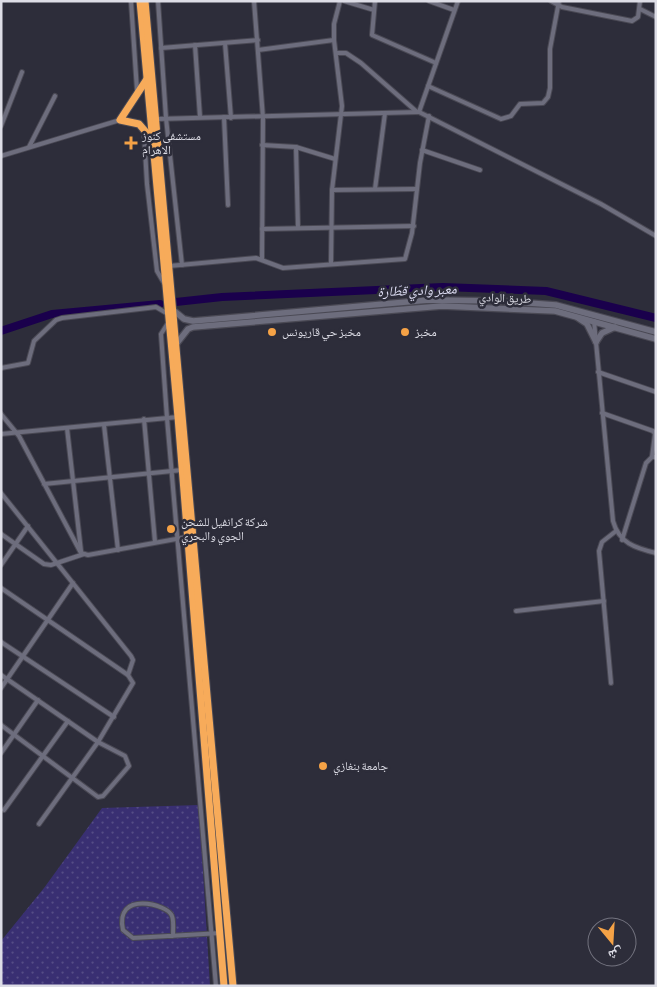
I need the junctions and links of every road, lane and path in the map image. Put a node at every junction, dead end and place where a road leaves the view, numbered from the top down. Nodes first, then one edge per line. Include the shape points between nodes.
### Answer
1 (131, 1) edge
2 (140, 1) edge
3 (146, 1) edge
4 (158, 1) edge
5 (254, 1) edge
6 (340, 1) edge
7 (344, 1) edge
8 (375, 1) edge
9 (429, 1) edge
10 (458, 1) edge
11 (551, 1) edge
12 (640, 1) edge
13 (559, 4) edge
14 (640, 9) junction
15 (374, 10) junction
16 (454, 10) junction
17 (656, 11) edge
18 (651, 15) junction
19 (656, 17) edge
20 (141, 19) junction
21 (133, 20) junction
22 (258, 40) junction
23 (334, 40) junction
24 (225, 43) junction
25 (195, 46) junction
26 (161, 48) junction
27 (258, 50) junction
28 (336, 53) junction
29 (436, 63) junction
30 (22, 72) dead end
31 (147, 79) junction
32 (428, 86) junction
33 (138, 90) junction
34 (55, 96) dead end
35 (418, 112) junction
36 (385, 113) junction
37 (341, 115) junction
38 (429, 116) junction
39 (200, 117) junction
40 (224, 117) junction
41 (166, 118) junction
42 (231, 118) junction
43 (263, 118) junction
44 (157, 119) junction
45 (120, 120) junction
46 (1, 126) edge
47 (144, 128) junction
48 (153, 139) junction
49 (262, 145) junction
50 (296, 147) junction
51 (28, 148) junction
52 (422, 150) junction
53 (1, 156) edge
54 (335, 159) junction
55 (480, 170) dead end
56 (375, 189) junction
57 (417, 189) junction
58 (332, 190) junction
59 (228, 205) dead end
60 (159, 215) junction
61 (150, 216) junction
62 (414, 226) junction
63 (332, 227) junction
64 (298, 228) junction
65 (262, 229) junction
66 (656, 236) edge
67 (262, 259) junction
68 (331, 264) junction
69 (182, 265) junction
70 (169, 266) junction
71 (166, 287) junction
72 (419, 304) junction
73 (573, 314) junction
74 (170, 315) junction
75 (594, 317) junction
76 (193, 324) junction
77 (617, 327) junction
78 (656, 332) edge
79 (656, 339) edge
80 (596, 342) junction
81 (174, 344) junction
82 (162, 346) junction
83 (1, 368) edge
84 (598, 372) junction
85 (656, 392) edge
86 (602, 413) junction
87 (1, 414) edge
88 (178, 417) junction
89 (167, 418) junction
90 (144, 419) junction
91 (104, 425) junction
92 (66, 428) junction
93 (16, 433) junction
94 (1, 434) edge
95 (654, 457) edge
96 (182, 470) junction
97 (172, 472) junction
98 (148, 473) junction
99 (109, 477) junction
100 (71, 481) junction
101 (44, 484) junction
102 (1, 493) edge
103 (28, 526) junction
104 (616, 531) junction
105 (1, 534) edge
106 (187, 537) junction
107 (178, 538) junction
108 (622, 540) junction
109 (156, 542) junction
110 (16, 544) junction
111 (118, 550) junction
112 (656, 553) edge
113 (82, 554) junction
114 (57, 563) junction
115 (1, 565) edge
116 (73, 583) junction
117 (1, 588) edge
118 (604, 601) junction
119 (516, 611) dead end
120 (46, 621) junction
121 (1, 642) edge
122 (22, 656) junction
123 (188, 659) junction
124 (198, 659) junction
125 (1, 675) edge
126 (128, 675) junction
127 (7, 679) junction
128 (612, 683) dead end
129 (1, 688) edge
130 (38, 700) junction
131 (114, 717) junction
132 (68, 721) junction
133 (1, 725) edge
134 (15, 735) junction
135 (98, 742) junction
136 (1, 753) edge
137 (43, 756) junction
138 (73, 778) junction
139 (4, 810) dead end
140 (39, 824) dead end
141 (212, 933) junction
142 (220, 933) junction
143 (173, 936) junction
144 (216, 986) edge
145 (224, 986) edge
146 (233, 986) edge

1 - 21 street
2 - 20 highway
3 - 44 highway
4 - 26 street
5 - 22 street
6 - 23 street
7 - 15 street
8 - 15 street
9 - 16 street
10 - 16 street
11 - 13 street
12 - 14 street
13 - 14 street via 632,21 638,17
13 - 32 street via 550,49 550,88 543,103 520,104 511,116 501,119
14 - 18 street
15 - 29 street via 372,35
16 - 29 street
17 - 18 street
18 - 19 street
20 - 21 street
20 - 31 highway
21 - 33 street
22 - 24 street
22 - 27 street
23 - 27 street
23 - 28 street
24 - 25 street
24 - 42 street
25 - 26 street
25 - 39 street
26 - 41 street
27 - 43 street
28 - 35 street via 346,53 361,62
28 - 37 street via 342,95
29 - 32 street
30 - 46 street
31 - 33 highway
31 - 48 highway
32 - 35 street
33 - 45 highway
34 - 51 street
35 - 36 street
35 - 38 street
36 - 37 street
36 - 56 street
37 - 43 street
37 - 54 street
38 - 52 street
38 - 66 street via 601,204
39 - 40 street
39 - 41 street
40 - 42 street
40 - 59 street
41 - 44 street
41 - 69 street
42 - 43 street
43 - 49 street
44 - 70 highway
45 - 47 highway
45 - 51 street
47 - 48 highway
47 - 61 street
48 - 60 highway
49 - 50 street
49 - 65 street
50 - 54 street
50 - 64 street
51 - 53 street
52 - 55 street
52 - 57 street
54 - 58 street
56 - 57 street
56 - 58 street
57 - 62 street
58 - 63 street
60 - 61 street
60 - 71 highway
61 - 71 street via 157,271
62 - 63 street
62 - 68 street via 408,255 403,260
63 - 64 street
63 - 68 street
64 - 65 street
65 - 67 street
67 - 68 street via 283,268
67 - 69 street
69 - 70 street
70 - 74 highway
71 - 74 highway
72 - 73 main road, طريق الوادي via 540,309
72 - 75 main road, طريق الوادي via 539,303
72 - 76 main road, طريق الوادي
73 - 75 main road, طريق الوادي
73 - 80 main road via 587,324
74 - 76 main road
74 - 81 highway
74 - 81 highway
74 - 82 street via 162,330
74 - 83 street via 156,307 62,318 34,341 28,363
75 - 77 main road, طريق الوادي
75 - 78 main road, طريق الوادي
75 - 80 street
76 - 81 main road
77 - 79 main road, طريق الوادي
77 - 80 main road via 602,333
80 - 84 street
81 - 82 street
81 - 88 highway
81 - 146 highway
82 - 89 street
84 - 85 street
84 - 86 street
86 - 95 street via 653,431
86 - 104 street
87 - 93 street
88 - 89 street
88 - 96 highway
89 - 90 street
89 - 97 street
90 - 91 street
90 - 98 street
91 - 92 street
91 - 99 street
92 - 93 street
92 - 100 street
93 - 94 street
93 - 101 street
95 - 108 street via 646,463
96 - 97 street
96 - 106 highway
97 - 98 street
97 - 107 street
98 - 99 street
98 - 109 street
99 - 100 street
99 - 111 street
100 - 101 street
100 - 113 street
101 - 113 street
102 - 103 street
103 - 110 street
103 - 114 street
104 - 108 street
104 - 118 street via 599,546
105 - 110 street
106 - 107 street
106 - 124 highway
107 - 109 street
107 - 123 street
108 - 112 street
109 - 111 street
110 - 114 street via 44,564
110 - 115 street
111 - 113 street
113 - 114 street
114 - 116 street
116 - 120 street
116 - 126 street via 131,656
117 - 120 street
118 - 119 street
118 - 128 street
120 - 122 street
120 - 126 street
121 - 122 street
122 - 127 street
122 - 131 street
123 - 124 street
123 - 141 street
124 - 142 highway
125 - 127 street
126 - 131 street via 133,683
127 - 129 street
127 - 130 street
130 - 132 street
130 - 134 street
131 - 135 street
132 - 135 street
132 - 137 street
133 - 134 street
134 - 136 street
134 - 137 street
135 - 138 street
135 - 138 street via 125,756 129,766 101,798
137 - 138 street
137 - 139 street
138 - 140 street
141 - 142 street
141 - 143 street
141 - 144 street
142 - 145 highway
143 - 143 street via 130,938 122,928 125,912 140,902 168,911 172,917

